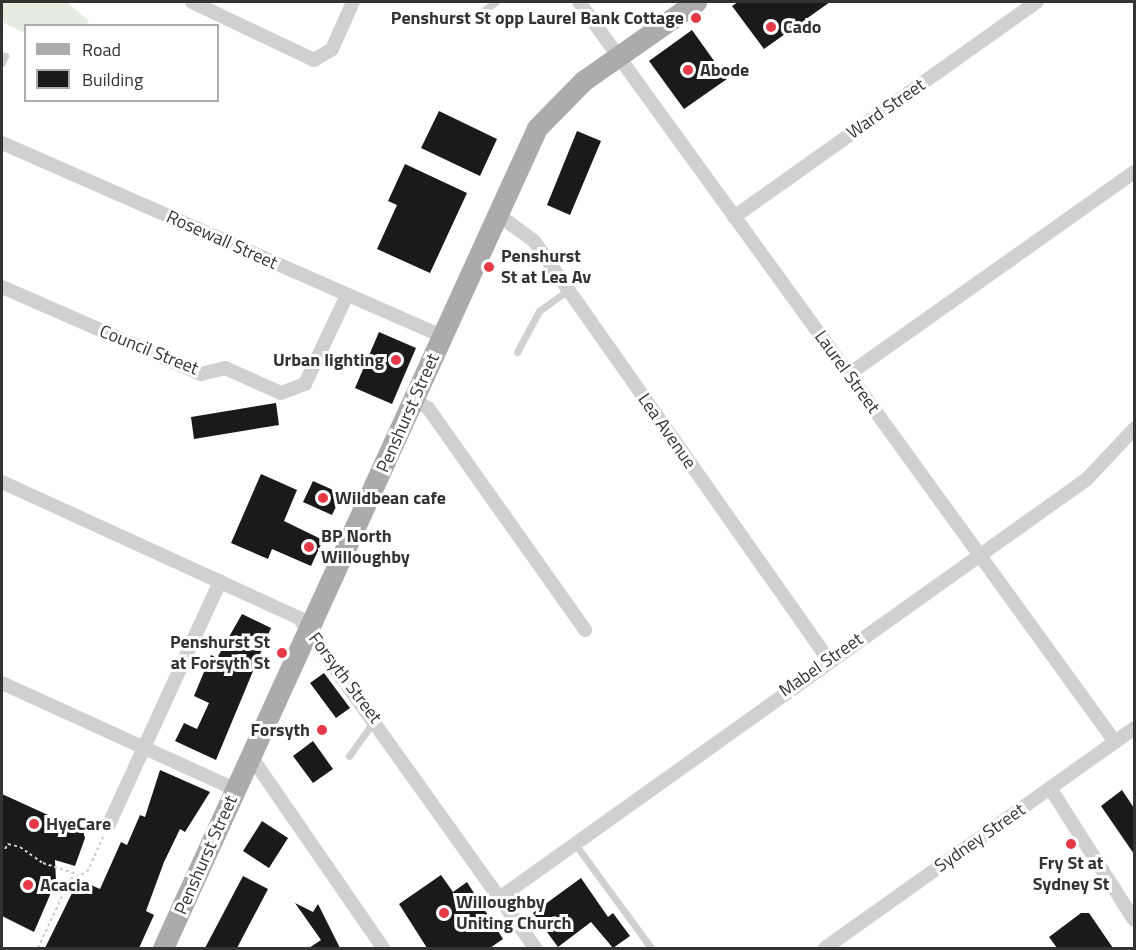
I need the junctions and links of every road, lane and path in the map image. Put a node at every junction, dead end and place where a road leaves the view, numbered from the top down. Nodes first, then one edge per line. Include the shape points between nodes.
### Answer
1 (192, 2) edge
2 (353, 2) edge
3 (496, 2) edge
4 (579, 2) edge
5 (696, 2) edge
6 (1037, 2) edge
7 (484, 10) dead end
8 (5, 56) dead end
9 (618, 57) junction
10 (2, 63) edge
11 (2, 143) edge
12 (1134, 172) edge
13 (497, 214) junction
14 (734, 217) junction
15 (2, 287) edge
16 (568, 290) junction
17 (347, 295) junction
18 (442, 336) junction
19 (517, 352) dead end
20 (849, 374) junction
21 (414, 400) junction
22 (1134, 429) edge
23 (2, 482) edge
24 (978, 553) junction
25 (220, 581) junction
26 (308, 629) junction
27 (585, 630) dead end
28 (828, 659) junction
29 (2, 683) edge
30 (375, 719) junction
31 (1134, 728) edge
32 (1115, 741) junction
33 (144, 747) junction
34 (250, 755) junction
35 (349, 756) dead end
36 (1050, 788) junction
37 (235, 789) junction
38 (109, 824) joint
39 (573, 842) junction
40 (5, 849) dead end
41 (74, 873) junction
42 (502, 896) junction
43 (1134, 920) edge
44 (11, 948) edge
45 (31, 948) edge
46 (38, 948) edge
47 (163, 948) edge
48 (382, 948) edge
49 (535, 948) edge
50 (651, 948) edge
51 (825, 948) edge

1 - 2 street via 314,60 332,49
3 - 7 lane
4 - 9 street, Laurel Street
5 - 9 main road, Penshurst Street
6 - 14 street, Ward Street
8 - 10 lane
9 - 13 main road, Penshurst Street via 550,111
9 - 14 street, Laurel Street
11 - 17 street, Rosewall Street
12 - 20 street
13 - 16 street, Lea Avenue via 534,242
13 - 18 main road, Penshurst Street
14 - 20 street, Laurel Street
15 - 17 street, Council Street via 201,374 225,368 281,393 305,384
16 - 19 lane via 539,311
16 - 28 street, Lea Avenue
17 - 18 street, Rosewall Street
18 - 21 main road, Penshurst Street
20 - 24 street, Laurel Street
21 - 26 main road, Penshurst Street
21 - 27 street via 428,408
22 - 24 street, Mabel Street via 1087,479
23 - 25 street, Forsyth Street
24 - 28 street, Mabel Street
24 - 32 street, Laurel Street
25 - 26 street, Forsyth Street via 299,618
25 - 33 street
26 - 30 street, Forsyth Street
26 - 34 main road, Penshurst Street
28 - 39 street, Mabel Street
29 - 33 street
30 - 35 lane
30 - 42 street, Forsyth Street
31 - 32 street, Sydney Street
32 - 36 street, Sydney Street
33 - 37 street
33 - 38 street
34 - 37 main road, Penshurst Street
34 - 48 street
36 - 43 street
36 - 51 street, Sydney Street
37 - 47 main road, Penshurst Street
38 - 41 path via 87,872
39 - 42 street, Mabel Street
39 - 50 lane
40 - 41 path via 8,844 20,847 43,864
41 - 46 path
42 - 49 street, Forsyth Street
44 - 45 path

